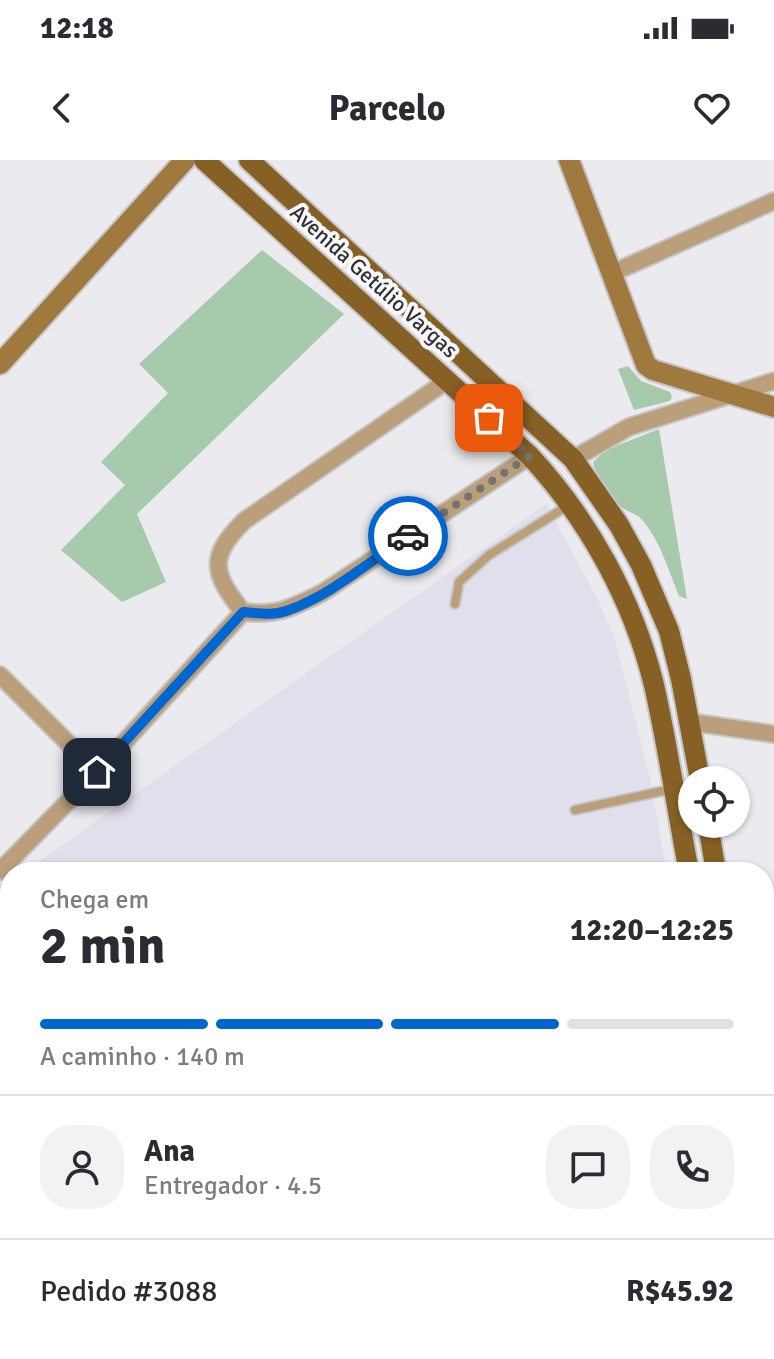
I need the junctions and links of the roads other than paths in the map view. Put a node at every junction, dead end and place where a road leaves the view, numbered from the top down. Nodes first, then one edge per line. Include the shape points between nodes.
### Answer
1 (185, 160) edge
2 (204, 160) edge
3 (249, 160) edge
4 (569, 160) edge
5 (774, 201) edge
6 (286, 234) junction
7 (350, 253) junction
8 (610, 274) junction
9 (0, 364) edge
10 (448, 380) junction
11 (774, 381) edge
12 (733, 395) junction
13 (774, 407) edge
14 (530, 456) junction
15 (573, 459) junction
16 (570, 505) junction
17 (455, 604) dead end
18 (243, 612) junction
19 (0, 675) edge
20 (690, 722) junction
21 (774, 734) edge
22 (698, 766) edge
23 (97, 772) junction
24 (673, 789) junction
25 (575, 810) dead end
26 (710, 838) edge
27 (9, 862) edge
28 (687, 862) edge
29 (714, 862) edge

1 - 9 street
2 - 6 main road, Avenida Getúlio Vargas
3 - 7 main road, Avenida Getúlio Vargas
4 - 8 street
5 - 8 street
6 - 7 main road via 333,262
6 - 10 main road, Avenida Getúlio Vargas
7 - 15 main road, Avenida Getúlio Vargas
8 - 12 street via 648,368
10 - 14 main road, Avenida Getúlio Vargas
10 - 18 street via 231,535 220,549 220,574
11 - 12 street
12 - 13 street
12 - 15 street via 629,427
14 - 16 main road, Avenida Getúlio Vargas
14 - 18 street via 322,593 285,611
15 - 20 main road, Avenida Getúlio Vargas via 641,565 669,631
16 - 17 lane via 489,555 459,582
16 - 24 main road, Avenida Getúlio Vargas via 619,587 641,641
18 - 23 street
19 - 23 street
20 - 21 street
20 - 22 main road, Avenida Getúlio Vargas
23 - 27 street
24 - 25 lane
24 - 28 main road, Avenida Getúlio Vargas
26 - 29 main road

